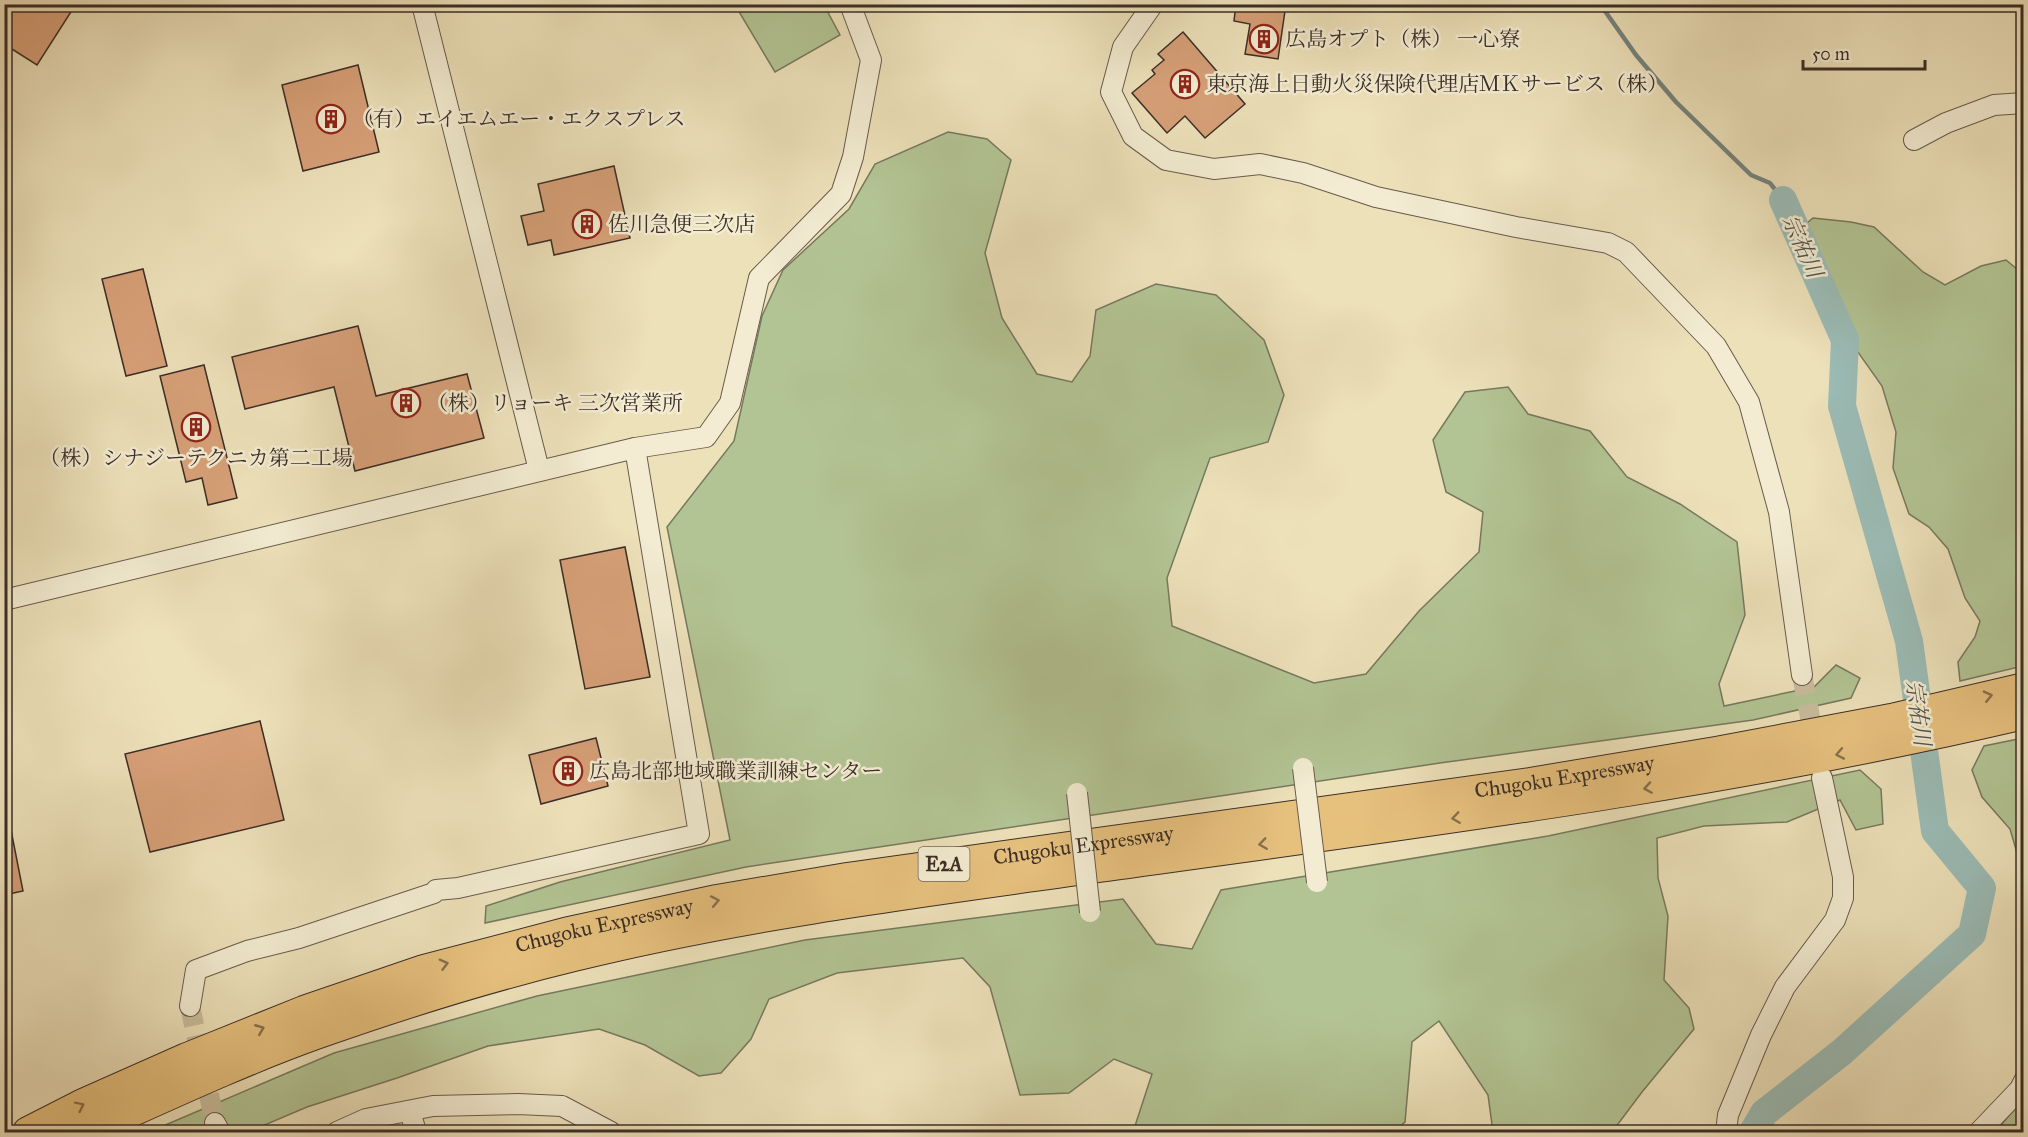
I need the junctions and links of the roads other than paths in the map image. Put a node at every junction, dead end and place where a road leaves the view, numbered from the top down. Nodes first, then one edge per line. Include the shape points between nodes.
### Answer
1 (422, 4) edge
2 (850, 4) edge
3 (1153, 4) edge
4 (2024, 103) edge
5 (1914, 140) dead end
6 (635, 448) junction
7 (539, 470) junction
8 (4, 600) edge
9 (1802, 675) tunnel mouth
10 (2024, 688) edge
11 (2024, 714) edge
12 (1954, 717) junction
13 (1895, 731) junction
14 (1303, 768) dead end
15 (1822, 778) dead end
16 (1077, 793) dead end
17 (1317, 882) dead end
18 (1089, 912) dead end
19 (190, 1006) tunnel mouth
20 (2024, 1081) edge
21 (410, 1111) junction
22 (28, 1132) edge
23 (86, 1132) edge
24 (337, 1132) edge
25 (416, 1132) edge
26 (611, 1132) edge
27 (1726, 1132) edge
28 (1978, 1132) edge

1 - 7 street
2 - 6 street via 871,60 853,157 841,194 759,278 730,403 706,437
3 - 9 street via 1123,47 1111,92 1133,136 1166,160 1214,169 1260,164 1303,173 1376,197 1608,243 1626,252 1666,292 1716,346 1749,402 1779,512
4 - 5 street via 1994,105
6 - 7 street
6 - 19 street via 699,834 436,890 298,938 247,951 196,970
7 - 8 street
12 -> 10 highway, Chugoku Expressway / E2A
11 - 12 highway, Chugoku Expressway / E2A
12 - 13 highway, Chugoku Expressway / E2A
22 -> 13 highway, Chugoku Expressway / E2A via 187,1058 304,1011 424,970 565,933 717,900 847,878 1530,783 1716,752
13 -> 23 highway, Chugoku Expressway / E2A via 1720,776 1533,807 873,899 719,925 575,956 430,995 312,1035
14 - 17 street, bridge
15 - 27 street via 1843,877 1843,898 1835,920 1785,987 1761,1035 1728,1115
16 - 18 street, bridge
20 - 28 street
21 - 24 street via 366,1119
21 - 25 street
21 - 26 street via 433,1106 561,1106

